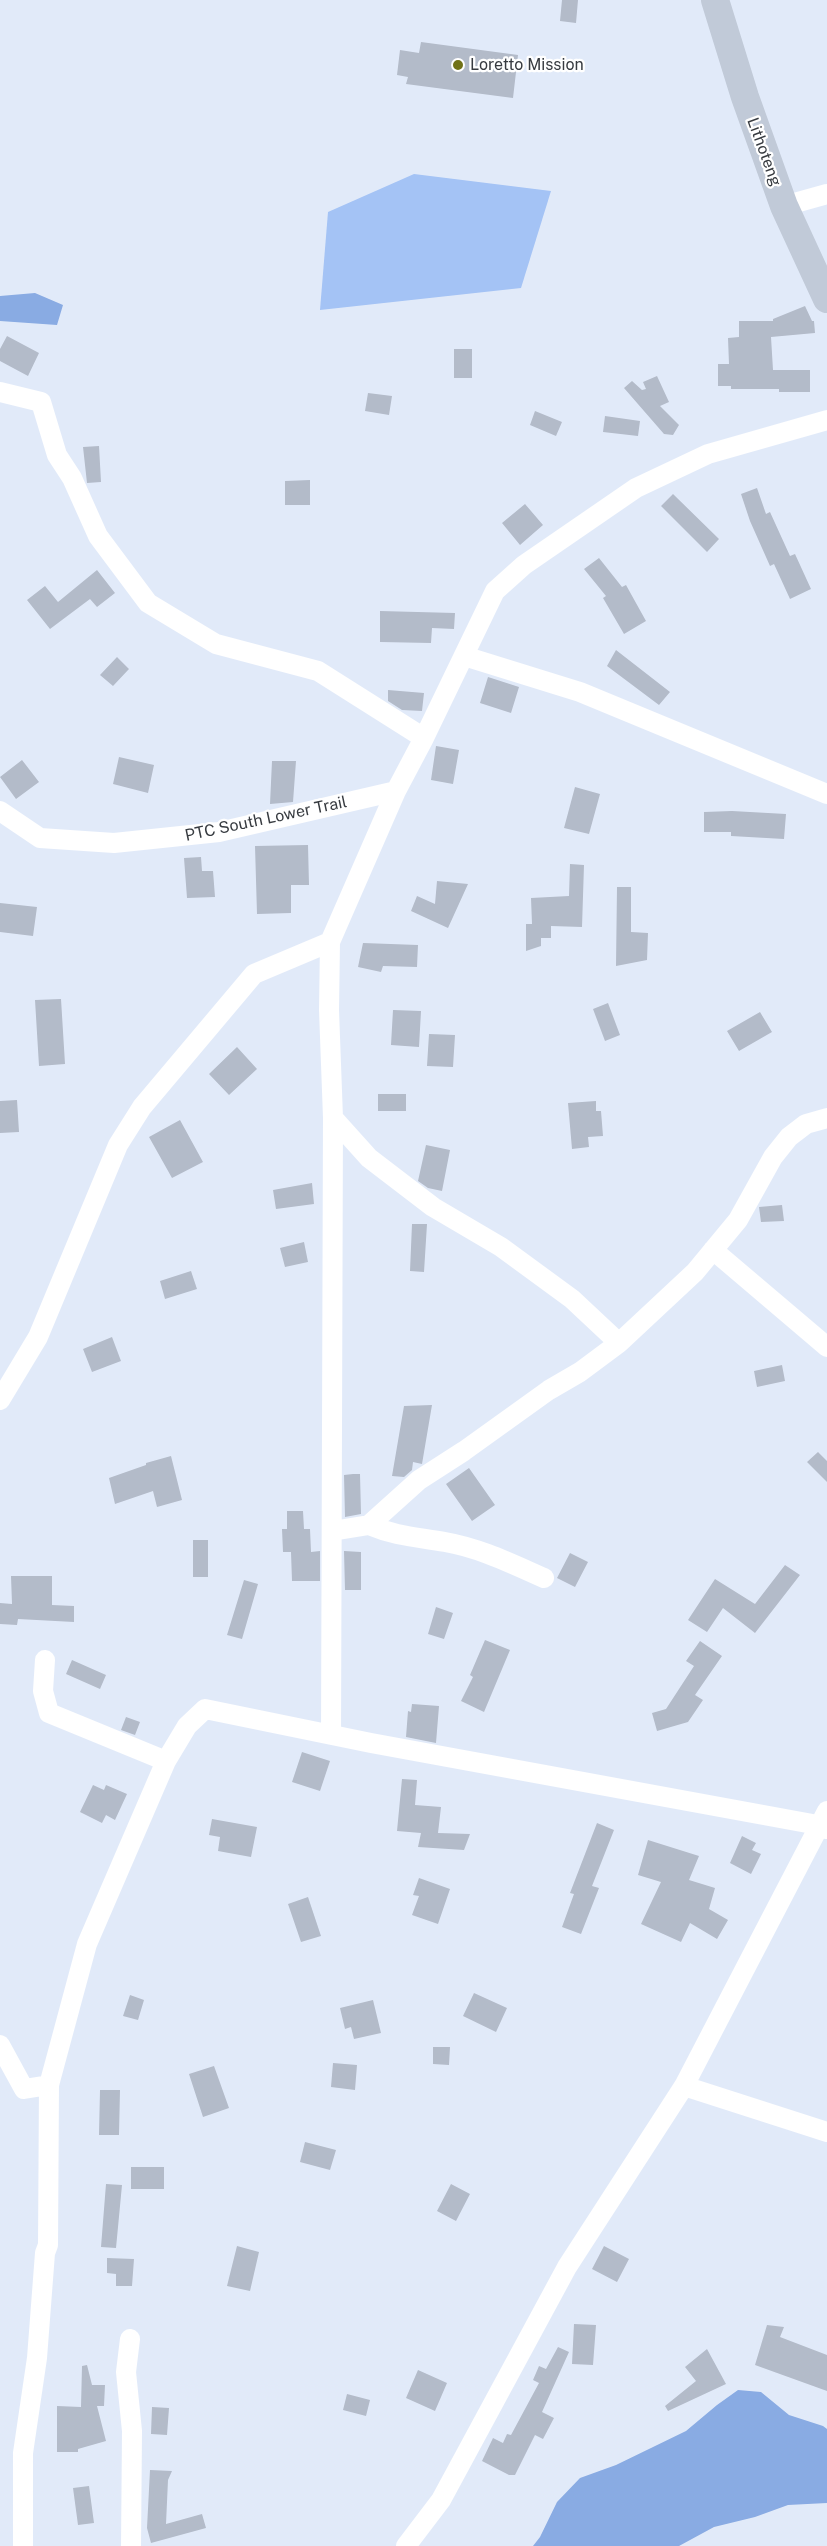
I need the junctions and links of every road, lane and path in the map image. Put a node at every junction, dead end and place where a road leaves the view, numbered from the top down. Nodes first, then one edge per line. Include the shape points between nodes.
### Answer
1 (715, 0) edge
2 (827, 194) edge
3 (784, 206) junction
4 (827, 299) edge
5 (0, 392) edge
6 (827, 420) edge
7 (464, 656) junction
8 (424, 738) junction
9 (396, 791) junction
10 (827, 794) edge
11 (0, 811) edge
12 (330, 942) junction
13 (333, 1118) junction
14 (827, 1118) edge
15 (713, 1250) junction
16 (619, 1343) junction
17 (827, 1347) edge
18 (0, 1401) edge
19 (369, 1525) junction
20 (332, 1531) junction
21 (544, 1578) dead end
22 (45, 1660) dead end
23 (331, 1735) junction
24 (166, 1761) junction
25 (824, 1822) edge
26 (0, 2044) edge
27 (49, 2085) junction
28 (684, 2086) junction
29 (827, 2132) edge
30 (130, 2339) dead end
31 (23, 2546) edge
32 (131, 2546) edge
33 (406, 2546) edge

1 - 3 main road, Lithoteng
2 - 3 street
3 - 4 main road, Lithoteng
5 - 8 street via 41,402 57,454 98,537 148,603 216,644 318,671
6 - 7 street via 708,454 636,488 524,565 495,591
7 - 8 street
7 - 10 street via 580,692
8 - 9 street
9 - 11 street, PTC South Lower Trail via 219,832 114,843 40,838
9 - 12 street
12 - 13 street
12 - 18 street via 254,974 142,1107 118,1145 38,1337
13 - 16 street via 369,1158 433,1206 501,1247 554,1286
13 - 20 street
14 - 15 street via 806,1124 789,1137 773,1156 738,1220
15 - 16 street
15 - 17 street
16 - 19 street via 419,1480
19 - 20 street
19 - 21 street via 390,1534 481,1551
20 - 23 street
22 - 24 street via 43,1691 49,1713
23 - 24 street via 205,1709 187,1726
23 - 25 street
24 - 27 street via 87,1944
25 - 28 street
26 - 27 street via 24,2089
27 - 31 street via 48,2245 23,2453
28 - 29 street
28 - 33 street via 567,2267 441,2500
30 - 32 street via 126,2372 132,2431

